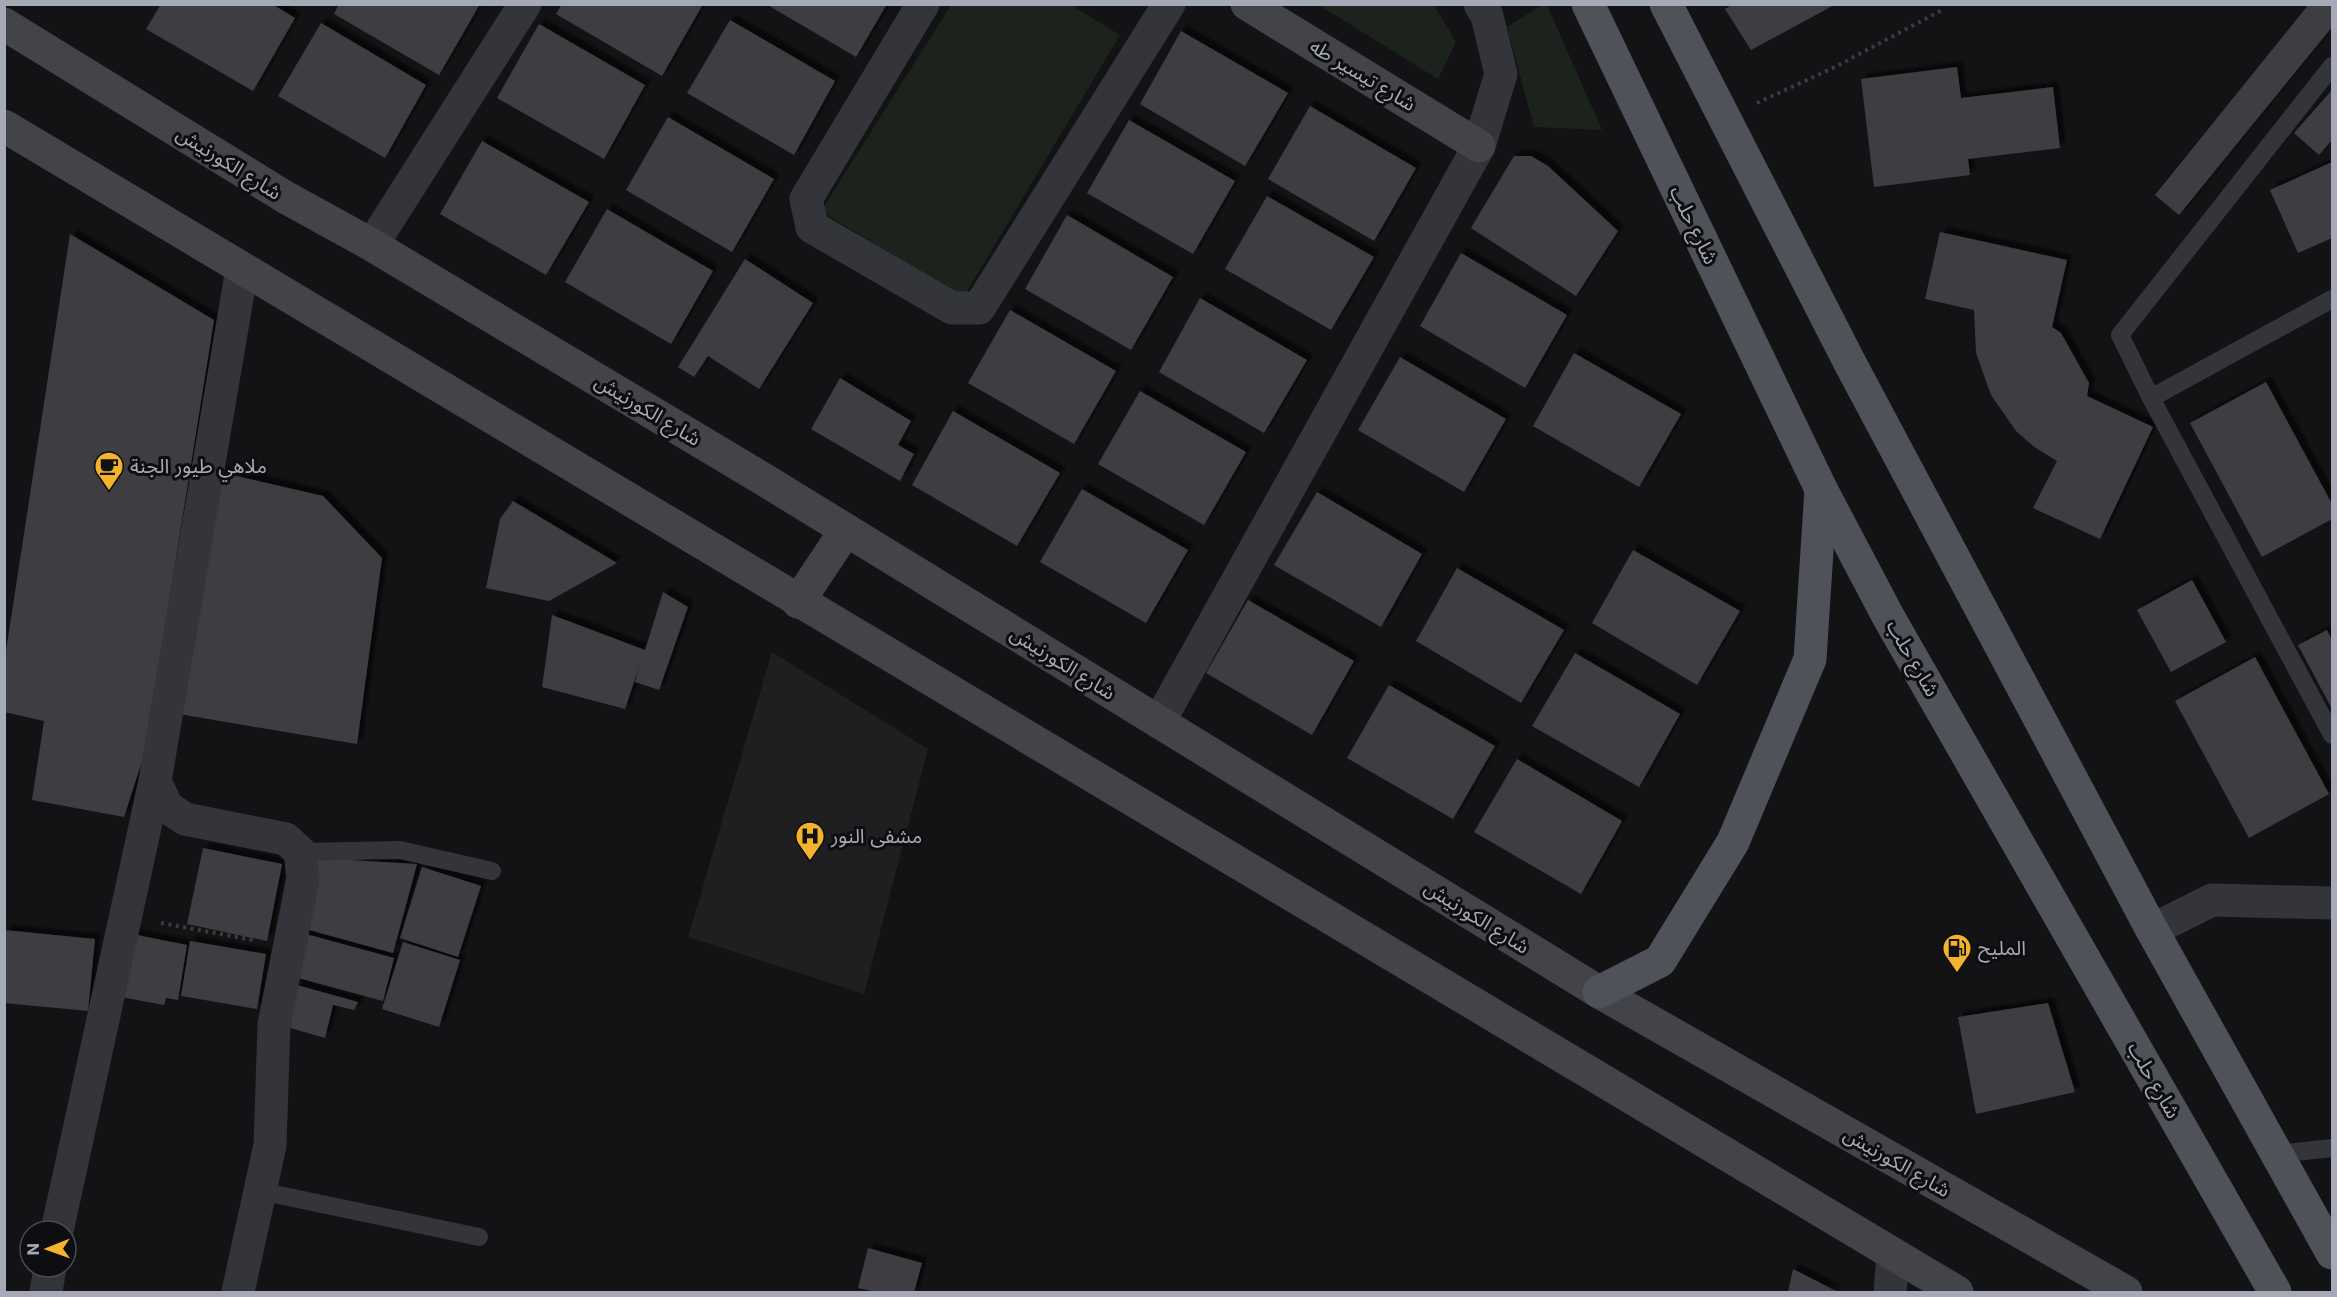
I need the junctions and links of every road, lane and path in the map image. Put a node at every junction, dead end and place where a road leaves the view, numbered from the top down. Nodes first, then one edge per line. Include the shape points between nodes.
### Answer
1 (525, 4) edge
2 (923, 4) edge
3 (1168, 4) edge
4 (1247, 4) edge
5 (1480, 4) edge
6 (1588, 4) edge
7 (1666, 4) edge
8 (1944, 9) dead end
9 (4, 24) edge
10 (2332, 66) edge
11 (1724, 118) junction
12 (4, 126) edge
13 (1479, 146) junction
14 (372, 245) junction
15 (242, 269) junction
16 (2332, 299) edge
17 (2151, 398) junction
18 (1821, 489) junction
19 (846, 530) junction
20 (798, 602) junction
21 (1159, 722) junction
22 (2332, 735) edge
23 (155, 781) junction
24 (300, 852) junction
25 (492, 871) dead end
26 (2332, 903) edge
27 (124, 916) junction
28 (2152, 930) junction
29 (290, 947) junction
30 (1599, 992) junction
31 (2332, 1148) edge
32 (2277, 1154) junction
33 (260, 1191) junction
34 (60, 1219) edge
35 (479, 1237) dead end
36 (2332, 1253) edge
37 (1893, 1256) junction
38 (238, 1293) edge
39 (1890, 1293) edge
40 (1957, 1293) edge
41 (2126, 1293) edge
42 (2275, 1293) edge

1 - 14 street
2 - 3 street via 806,199 812,227 952,308 979,308
4 - 13 main road, شارع تيسير طه
5 - 13 street via 1487,16 1502,74
6 - 18 main road, شارع حلب
7 - 11 main road
8 - 11 path via 1835,67
9 - 14 main road, شارع الكورنيش via 285,197
10 - 17 lane via 2120,335
11 - 28 main road
12 - 15 main road
13 - 21 street
14 - 19 main road, شارع الكورنيش
15 - 20 main road
15 - 23 street
16 - 17 lane
17 - 22 lane
18 - 30 main road via 1810,659 1733,842 1660,961
18 - 42 main road, شارع حلب via 1889,618
19 - 20 main road
19 - 21 main road, شارع الكورنيش
20 - 37 main road
21 - 30 main road, شارع الكورنيش
23 - 24 street via 167,807 184,819 286,840
23 - 27 street
24 - 25 lane via 400,850
24 - 29 street via 303,878
26 - 28 street via 2212,900
27 - 29 path
27 - 34 street
28 - 32 main road
29 - 33 street via 274,1025 270,1145
30 - 41 main road, شارع الكورنيش
31 - 32 lane
32 - 36 main road
33 - 35 lane
33 - 38 street
37 - 39 street
37 - 40 main road

